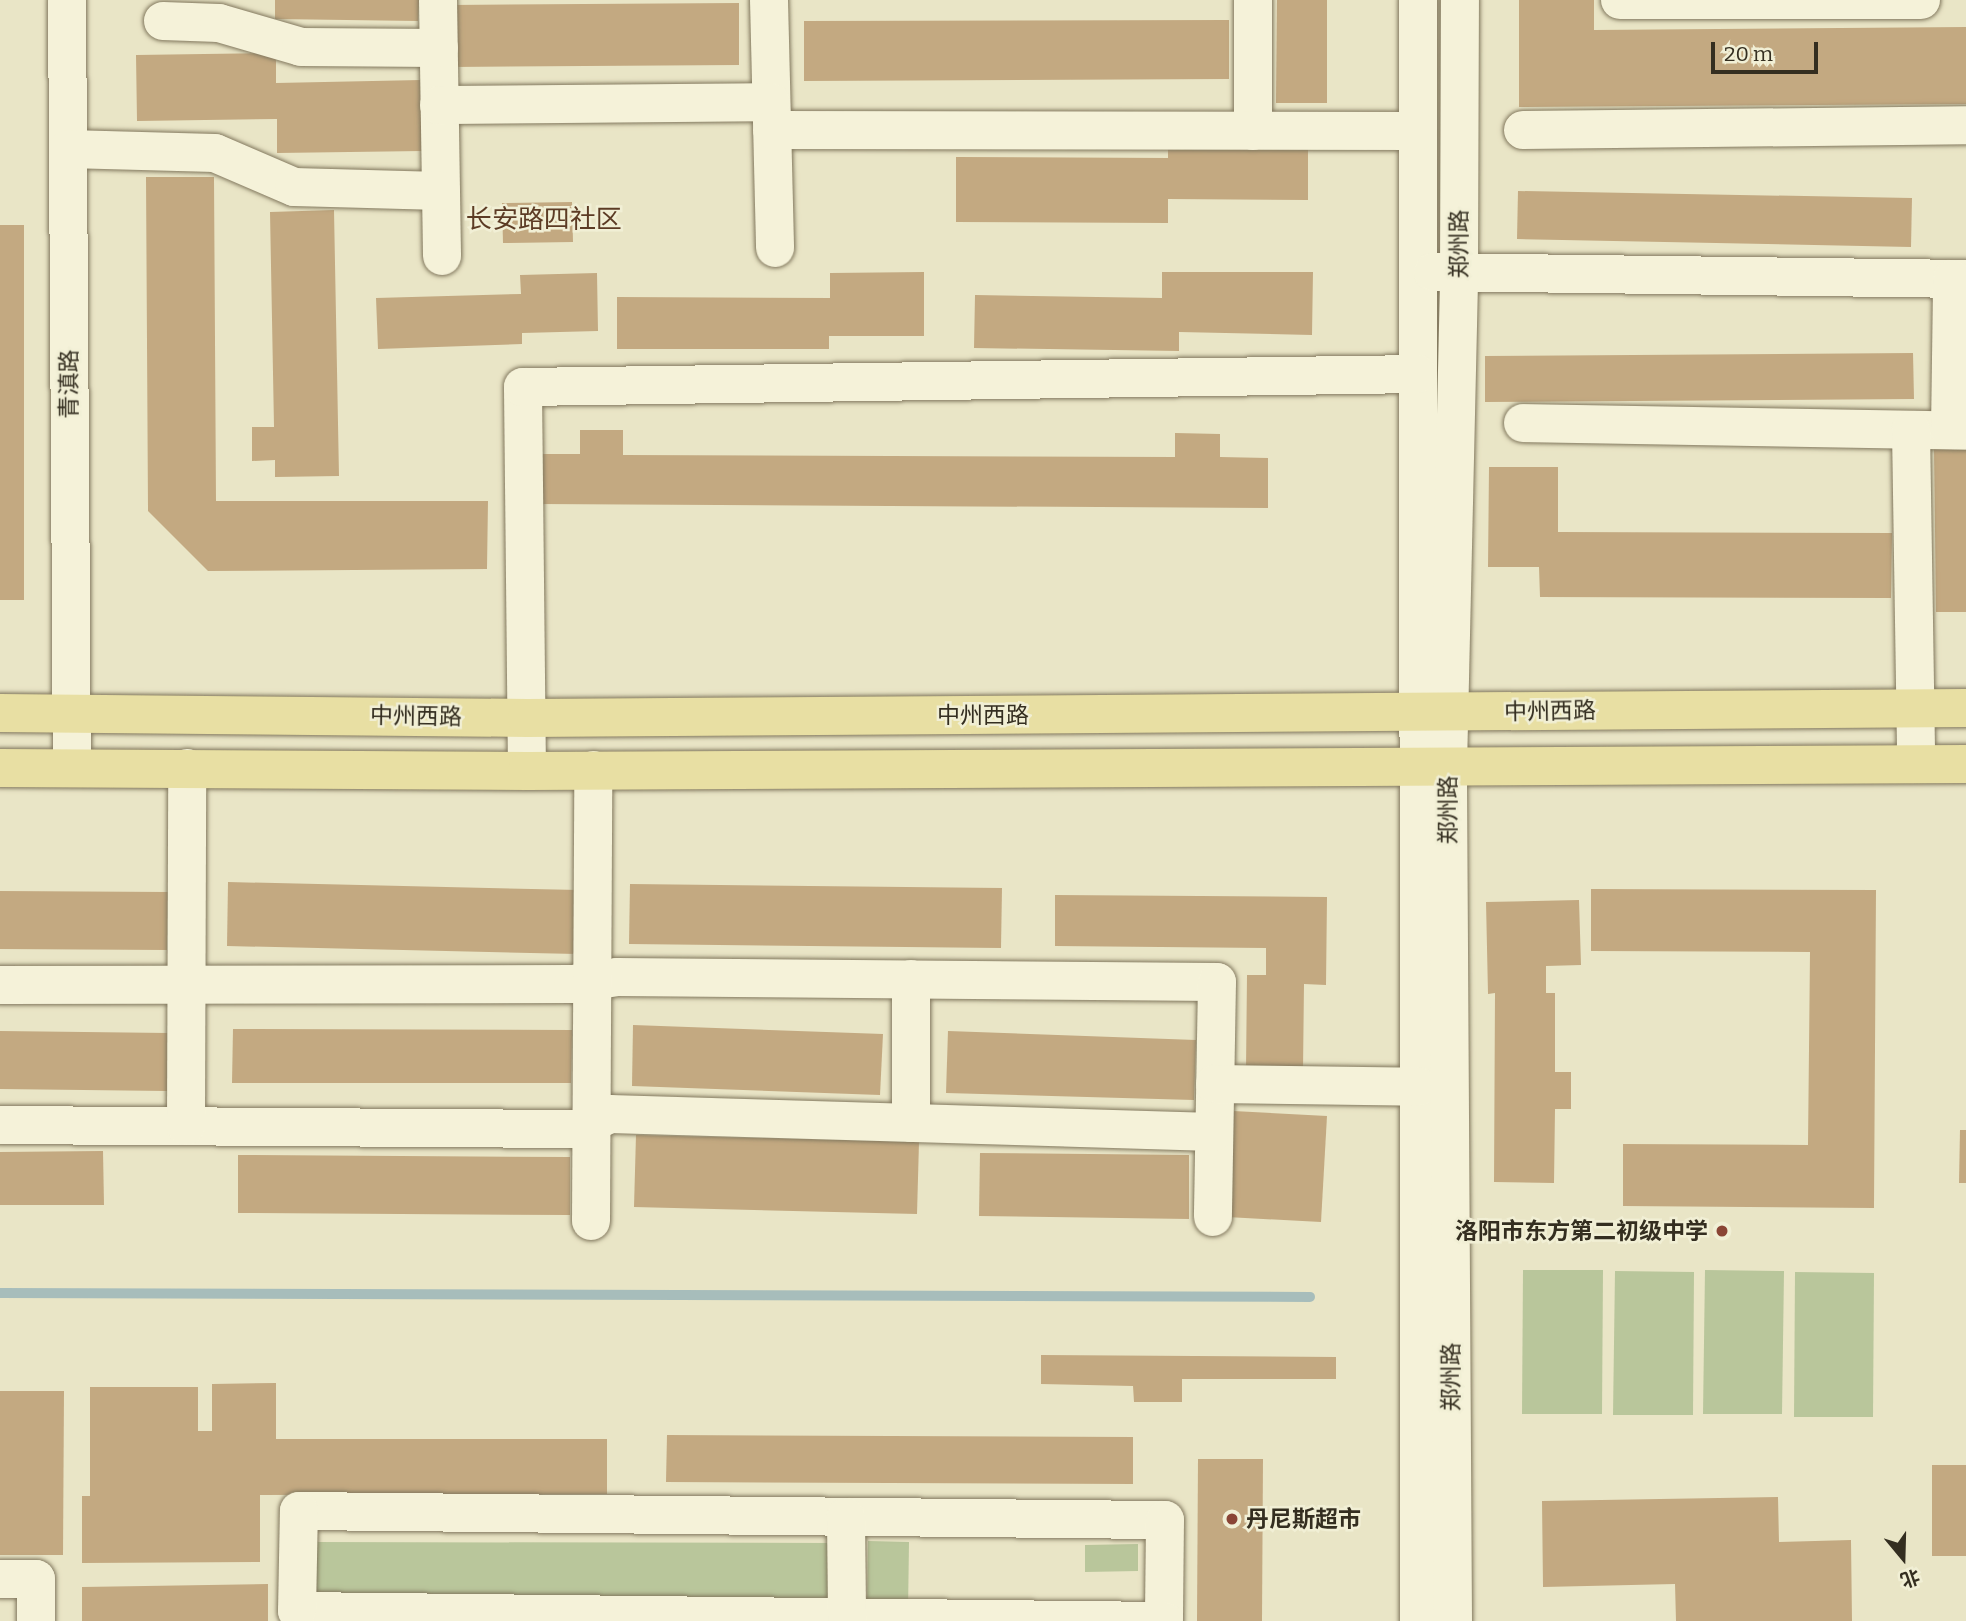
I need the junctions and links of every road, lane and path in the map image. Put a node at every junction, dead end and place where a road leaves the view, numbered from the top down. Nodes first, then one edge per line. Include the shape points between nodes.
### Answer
1 (67, 0) edge
2 (438, 0) edge
3 (769, 0) edge
4 (1253, 0) edge
5 (1418, 0) edge
6 (1460, 0) edge
7 (1620, 0) edge
8 (1921, 0) edge
9 (163, 21) dead end
10 (439, 48) junction
11 (439, 105) junction
12 (771, 116) junction
13 (1966, 125) edge
14 (1524, 130) dead end
15 (1253, 131) junction
16 (1418, 131) junction
17 (68, 149) junction
18 (441, 191) junction
19 (775, 248) dead end
20 (442, 256) dead end
21 (1418, 272) junction
22 (1459, 273) junction
23 (1959, 279) edge
24 (1418, 374) junction
25 (1523, 423) dead end
26 (1911, 430) junction
27 (1958, 430) edge
28 (1916, 707) junction
29 (1966, 708) edge
30 (71, 712) junction
31 (1433, 712) junction
32 (0, 713) edge
33 (527, 718) junction
34 (1916, 764) junction
35 (1966, 764) edge
36 (1432, 767) junction
37 (0, 768) edge
38 (72, 768) junction
39 (187, 768) junction
40 (593, 770) junction
41 (527, 771) junction
42 (911, 979) junction
43 (593, 980) junction
44 (0, 985) edge
45 (186, 985) junction
46 (1215, 1084) junction
47 (1419, 1087) junction
48 (592, 1122) junction
49 (911, 1123) junction
50 (0, 1125) edge
51 (186, 1126) junction
52 (1214, 1132) junction
53 (1213, 1217) dead end
54 (591, 1221) dead end
55 (846, 1517) junction
56 (0, 1580) edge
57 (847, 1619) edge
58 (36, 1621) edge
59 (1419, 1621) edge
60 (1453, 1621) edge

1 - 17 street, 青滇路
2 - 10 street
3 - 12 street
4 - 15 street
5 - 16 street, 郑州路
6 - 22 street, 郑州路
7 - 8 street
9 - 10 street via 219,23 302,47
10 - 11 street
11 - 12 street
11 - 18 street
12 - 15 street
12 - 19 street
13 - 14 street
15 - 16 street
16 - 21 street, 郑州路
17 - 18 street via 215,153 294,187
17 - 30 street, 青滇路
18 - 20 street
21 - 22 street
21 - 24 street, 郑州路
22 - 23 street
22 - 31 street, 郑州路
23 - 27 street
24 - 31 street, 郑州路
24 - 33 street via 523,387
25 - 26 street
26 - 27 street
26 - 28 street
28 - 29 main road, 中州西路
28 - 31 main road, 中州西路
28 - 34 street
30 - 32 main road, 中州西路
30 - 33 main road, 中州西路
30 - 38 street, 青滇路
31 - 33 main road, 中州西路
31 - 36 street, 郑州路
33 - 41 street
34 - 35 main road
34 - 36 main road
36 - 40 main road
36 - 47 street, 郑州路
36 - 60 street, 郑州路
37 - 38 main road
38 - 39 main road
39 - 41 main road
39 - 45 street
40 - 41 main road
40 - 43 street
42 - 43 street
42 - 46 street via 1217,982
42 - 49 street
43 - 45 street via 573,984
43 - 48 street
44 - 45 street
45 - 51 street
46 - 47 street
46 - 52 street
47 - 59 street, 郑州路
48 - 49 street via 610,1114
48 - 51 street via 579,1129
48 - 54 street
49 - 52 street
50 - 51 street
52 - 53 street
55 - 57 street
55 - 57 street via 1165,1520 1164,1621
55 - 57 street via 299,1511 297,1611
56 - 58 street via 36,1579

